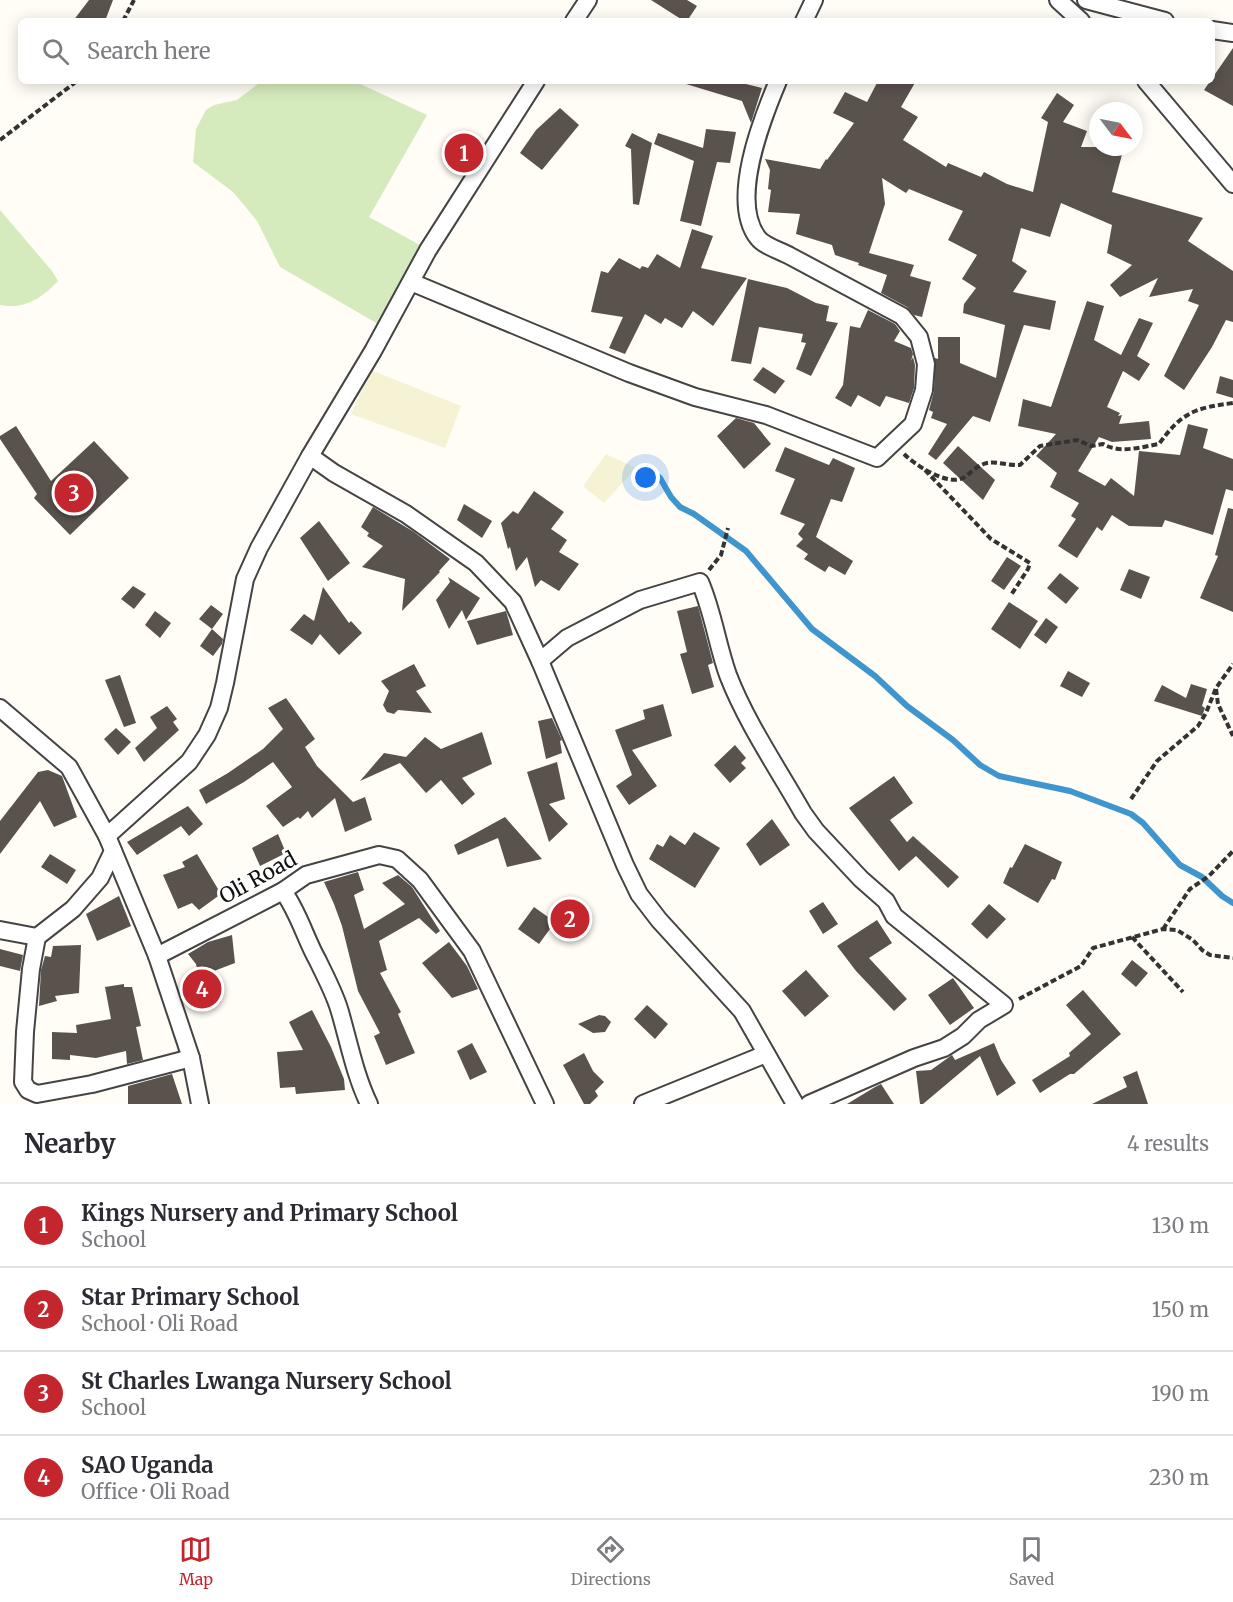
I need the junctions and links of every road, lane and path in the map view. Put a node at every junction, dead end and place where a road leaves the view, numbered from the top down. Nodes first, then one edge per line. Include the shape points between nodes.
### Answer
1 (134, 0) edge
2 (588, 0) edge
3 (814, 0) edge
4 (1058, 0) edge
5 (1086, 0) edge
6 (125, 18) edge
7 (576, 18) edge
8 (805, 18) edge
9 (1078, 18) edge
10 (1154, 18) edge
11 (1215, 30) edge
12 (1233, 33) edge
13 (72, 84) edge
14 (534, 84) edge
15 (777, 84) edge
16 (1149, 84) edge
17 (0, 140) edge
18 (1233, 184) edge
19 (411, 282) junction
20 (1233, 403) edge
21 (310, 456) junction
22 (877, 459) junction
23 (922, 468) junction
24 (728, 528) dead end
25 (700, 582) junction
26 (1011, 595) dead end
27 (540, 661) junction
28 (1233, 664) edge
29 (1216, 688) junction
30 (0, 708) edge
31 (1233, 736) edge
32 (1131, 799) dead end
33 (110, 844) junction
34 (1233, 851) edge
35 (283, 891) junction
36 (1163, 928) junction
37 (0, 930) edge
38 (37, 937) junction
39 (1132, 937) junction
40 (157, 957) junction
41 (1233, 958) edge
42 (1183, 993) dead end
43 (1004, 1005) junction
44 (766, 1054) junction
45 (191, 1058) junction
46 (200, 1104) edge
47 (369, 1104) edge
48 (544, 1104) edge
49 (643, 1104) edge
50 (795, 1104) edge
51 (809, 1104) edge

1 - 6 path
2 - 7 street
3 - 8 street
4 - 9 street
5 - 10 street
11 - 12 street
13 - 17 path
14 - 19 street
15 - 22 street via 751,159 747,184 746,211 759,239 903,316 919,337 926,364 924,390 913,424
16 - 18 street
19 - 21 street
19 - 22 street via 629,373 695,397 766,416
20 - 23 path via 1197,409 1172,426 1160,444 1112,449 1077,440 1054,442 1040,446 1020,465 988,462 955,480
21 - 27 street via 476,562 513,602
21 - 33 street via 245,579 219,708 207,735 189,762
22 - 23 path via 901,452
23 - 26 path via 991,539 1030,563
24 - 25 path via 721,555
25 - 27 street via 640,600 567,638
25 - 43 street via 731,681 803,813 825,841 886,901 894,916
27 - 44 street via 639,894 742,1011
28 - 29 path
29 - 31 path via 1218,704
29 - 32 path via 1198,726 1157,761
30 - 33 street via 69,767
33 - 38 street via 100,878 73,909
33 - 40 street
34 - 36 path via 1190,889
35 - 40 street, Oli Road
35 - 47 street via 325,973
35 - 48 street, Oli Road via 306,875 379,855 397,859 420,880 472,951
36 - 39 path
36 - 41 path via 1177,930 1210,955
37 - 38 street
38 - 45 street via 27,1013 23,1082 28,1089 37,1094 92,1084
39 - 42 path
39 - 43 path via 1093,948 1081,966
40 - 45 street
43 - 51 street via 944,1048
44 - 49 street
44 - 50 street
45 - 46 street

